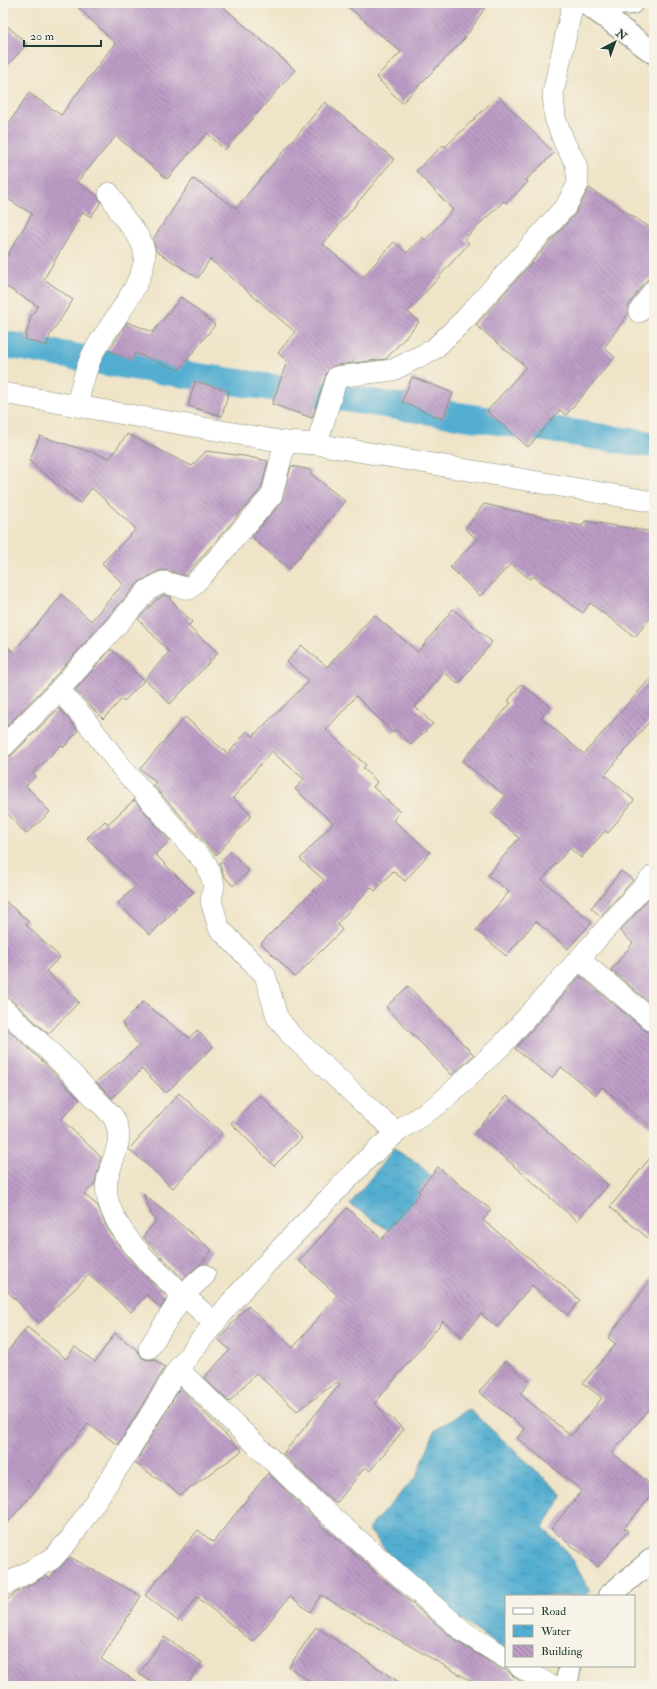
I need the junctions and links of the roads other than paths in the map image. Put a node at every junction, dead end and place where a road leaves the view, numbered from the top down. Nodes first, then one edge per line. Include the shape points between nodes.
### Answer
1 (632, 3) edge
2 (583, 4) edge
3 (654, 53) edge
4 (109, 193) dead end
5 (654, 290) edge
6 (639, 312) dead end
7 (3, 393) edge
8 (77, 406) junction
9 (285, 442) junction
10 (317, 444) junction
11 (654, 502) edge
12 (59, 690) junction
13 (3, 747) edge
14 (654, 875) edge
15 (580, 960) junction
16 (3, 1009) edge
17 (654, 1022) edge
18 (397, 1132) junction
19 (205, 1275) dead end
20 (183, 1295) junction
21 (215, 1323) junction
22 (149, 1348) dead end
23 (178, 1369) junction
24 (654, 1558) edge
25 (3, 1586) edge
26 (610, 1595) edge
27 (505, 1657) edge
28 (521, 1667) edge
29 (570, 1667) edge
30 (551, 1686) edge
31 (566, 1686) edge

1 - 2 main road
2 - 3 main road
2 - 10 street via 553,93 555,118 576,164 578,177 578,184 566,206 465,319 434,348 393,370 337,376
4 - 8 street via 144,250 144,266 135,288 93,353 82,380
5 - 6 street
7 - 8 street
8 - 9 street
9 - 10 street
9 - 12 street via 272,495 202,576 189,589 163,582 148,590
10 - 11 street
12 - 13 street
12 - 18 street via 122,768 207,865 214,885 211,901 219,928 265,975 277,1017 291,1035
14 - 15 street
15 - 17 street
15 - 18 street via 490,1056 440,1103
16 - 20 street via 72,1073 113,1118 120,1142 106,1182 108,1204 122,1233
18 - 21 street via 282,1246
19 - 20 street
20 - 21 street
20 - 22 street
21 - 23 street
23 - 25 street via 123,1460 71,1538 52,1559
23 - 27 street via 317,1504 464,1632
24 - 26 main road
28 - 30 street
29 - 31 main road

